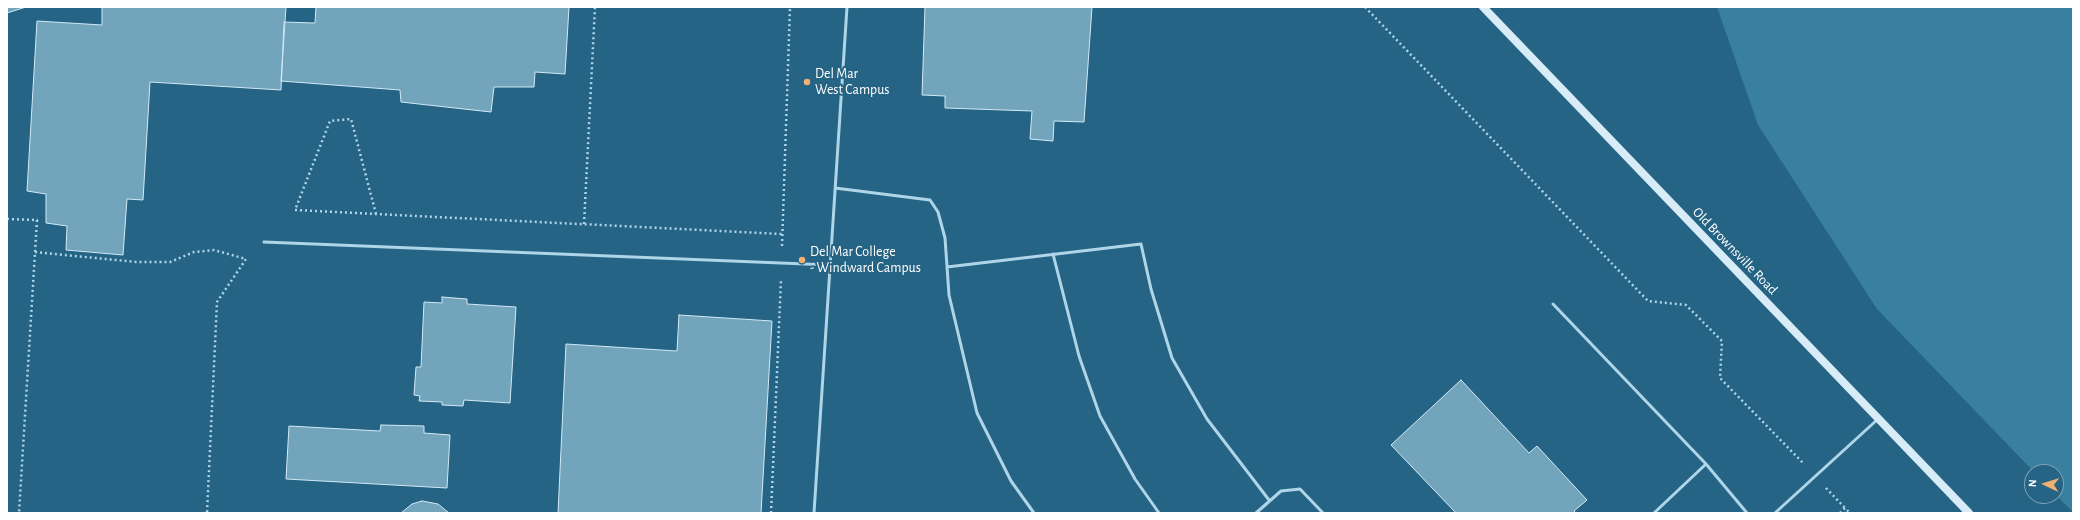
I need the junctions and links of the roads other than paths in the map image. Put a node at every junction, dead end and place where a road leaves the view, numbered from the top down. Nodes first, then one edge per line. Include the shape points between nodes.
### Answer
1 (847, 7) edge
2 (1483, 7) edge
3 (835, 188) junction
4 (264, 242) dead end
5 (1053, 254) junction
6 (830, 265) junction
7 (947, 267) junction
8 (1553, 304) dead end
9 (1878, 419) junction
10 (1706, 464) junction
11 (1269, 500) junction
12 (814, 513) edge
13 (1034, 513) edge
14 (1160, 513) edge
15 (1256, 513) edge
16 (1323, 513) edge
17 (1654, 513) edge
18 (1747, 513) edge
19 (1775, 513) edge
20 (1969, 513) edge

1 - 3 lane
2 - 9 main road, Old Brownsville Road
3 - 6 lane
3 - 7 lane via 930,200 940,218 945,238
4 - 6 lane
5 - 7 lane
5 - 11 lane via 1141,244 1151,289 1172,358 1207,419
5 - 14 lane via 1079,356 1100,416 1135,479
6 - 12 lane
7 - 13 lane via 949,295 977,413 1011,481
8 - 10 lane
9 - 19 lane
9 - 20 main road, Old Brownsville Road
10 - 17 lane
10 - 18 lane
11 - 15 lane
11 - 16 lane via 1282,491 1300,489

